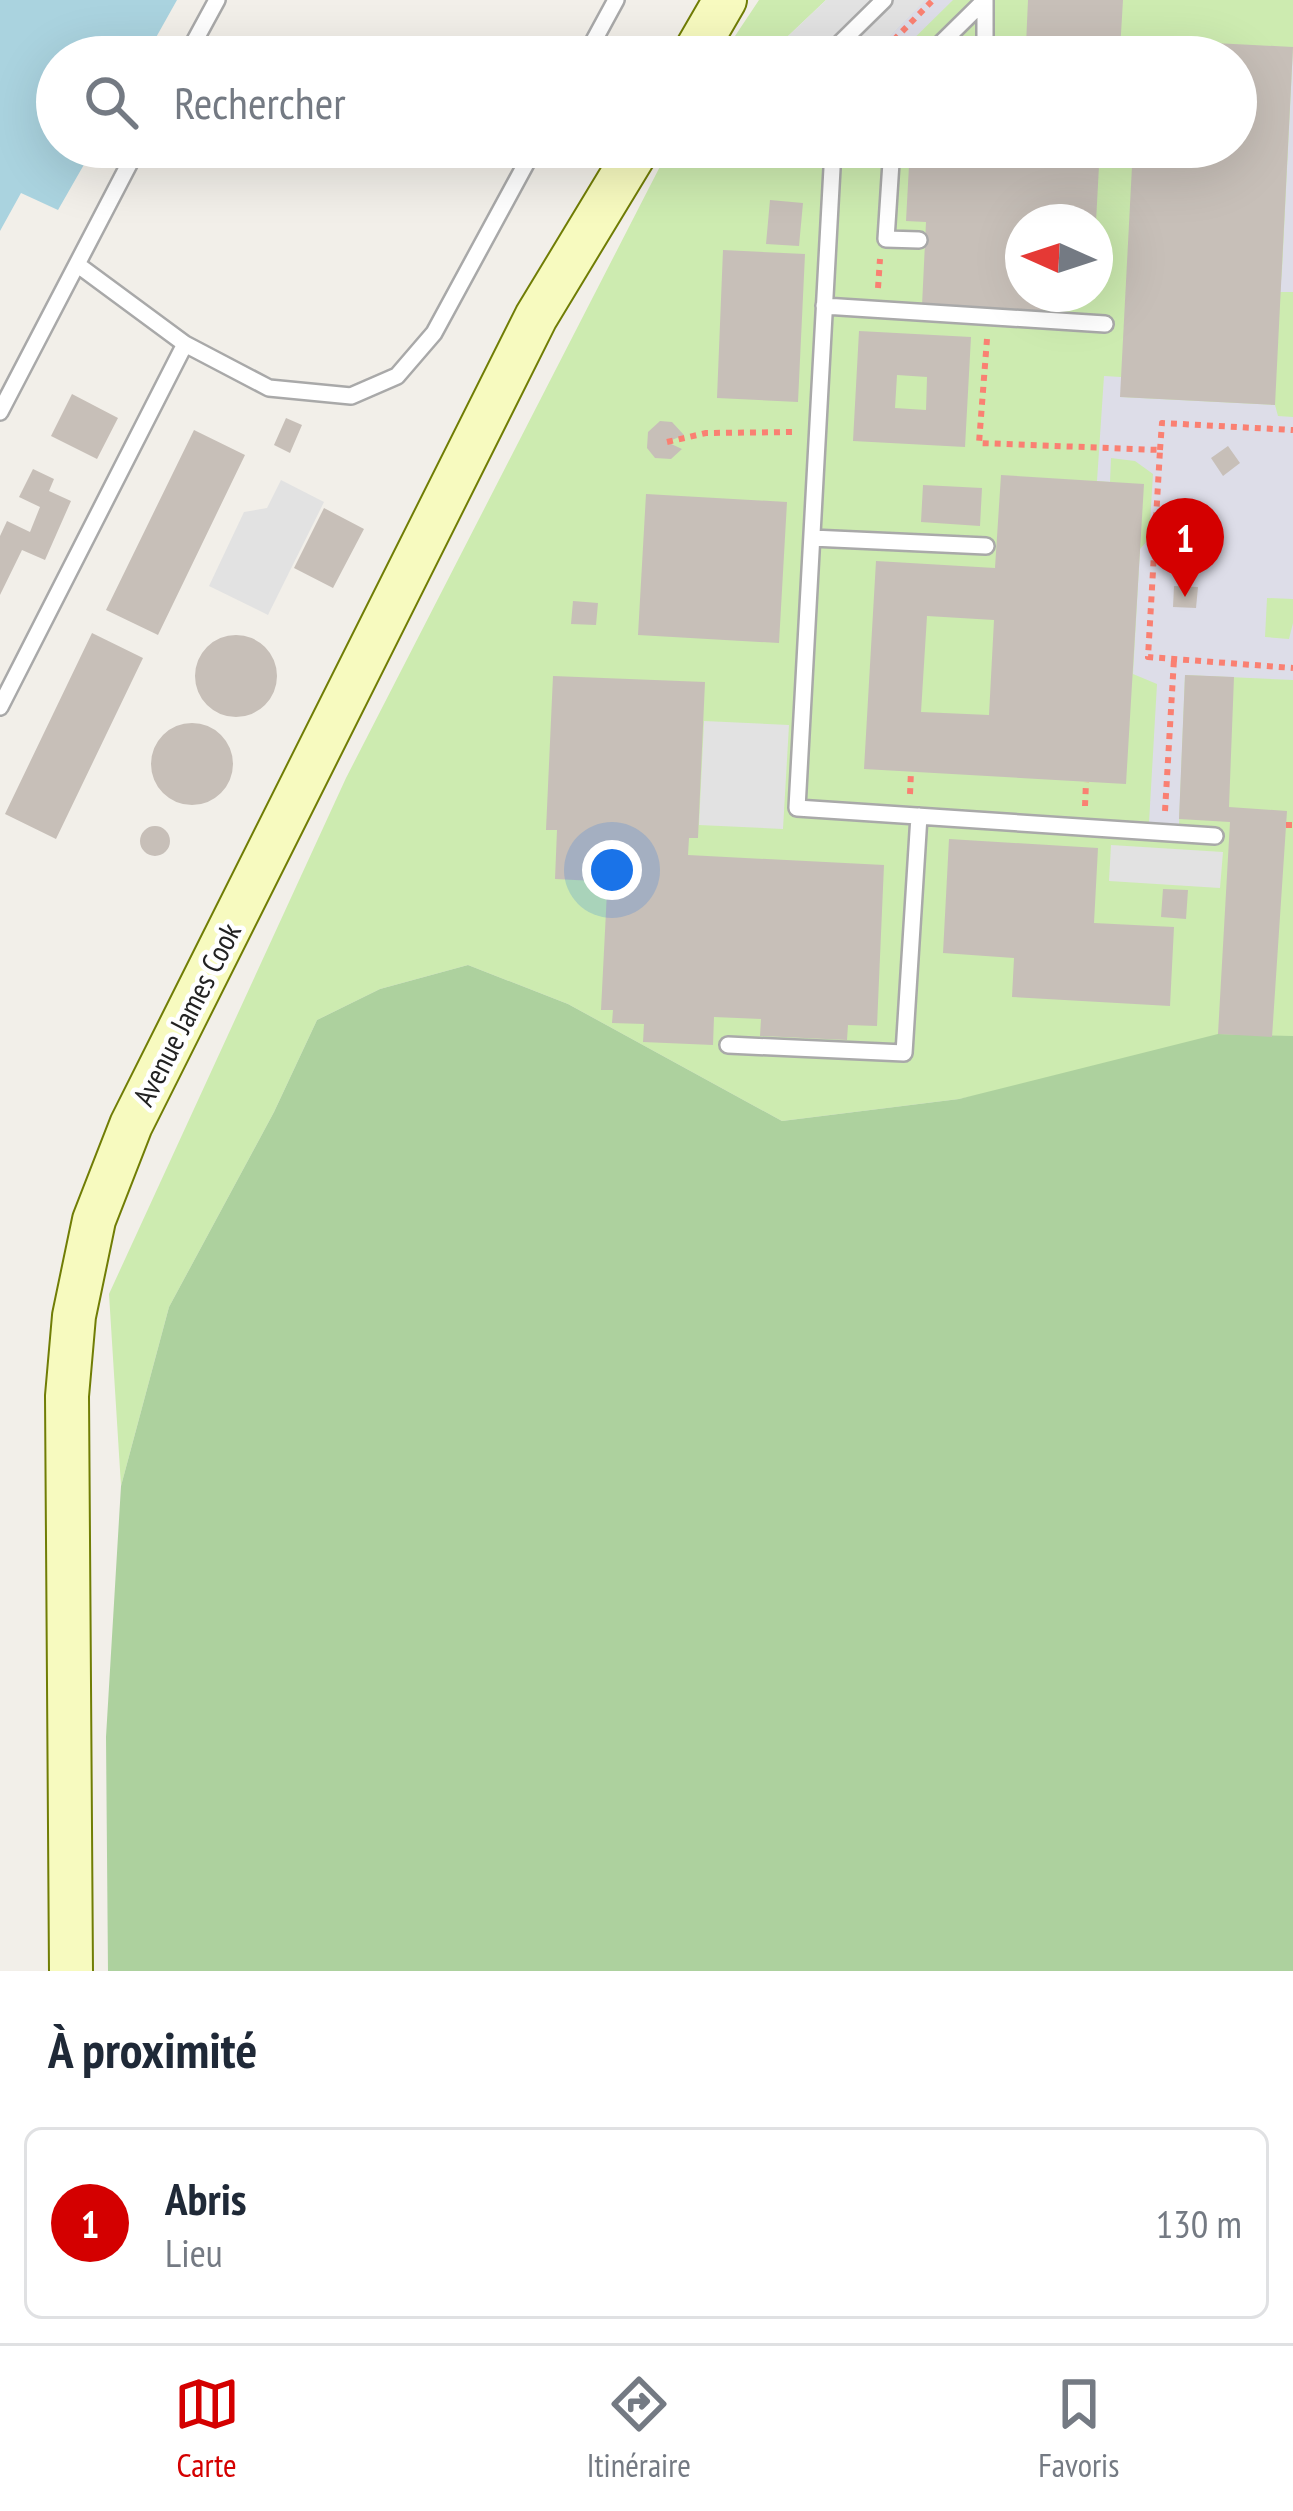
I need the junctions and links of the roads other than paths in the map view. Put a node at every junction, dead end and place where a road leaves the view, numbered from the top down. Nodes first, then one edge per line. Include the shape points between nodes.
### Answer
1 (217, 0) edge
2 (616, 0) edge
3 (884, 0) edge
4 (725, 1) edge
5 (197, 36) edge
6 (596, 36) edge
7 (704, 36) edge
8 (847, 36) edge
9 (948, 36) edge
10 (985, 36) edge
11 (127, 168) edge
12 (524, 168) edge
13 (626, 168) edge
14 (831, 168) edge
15 (891, 168) edge
16 (919, 240) dead end
17 (78, 265) junction
18 (824, 306) junction
19 (1105, 324) dead end
20 (185, 344) junction
21 (0, 412) edge
22 (812, 538) junction
23 (986, 546) dead end
24 (0, 707) edge
25 (919, 816) junction
26 (1215, 836) dead end
27 (728, 1045) dead end
28 (71, 1971) edge

1 - 5 lane
2 - 6 lane
3 - 8 lane
4 - 7 main road
9 - 10 lane via 985,0
11 - 17 lane
12 - 20 lane via 434,332 397,376 351,396 310,395 268,388
13 - 28 main road, Avenue James Cook via 536,317 131,1125 94,1220 67,1396
14 - 18 lane
15 - 16 lane via 886,239
17 - 20 lane
17 - 21 lane
18 - 19 lane
18 - 22 lane
20 - 24 lane
22 - 23 lane
22 - 25 lane via 797,808
25 - 26 lane
25 - 27 lane via 904,1053

